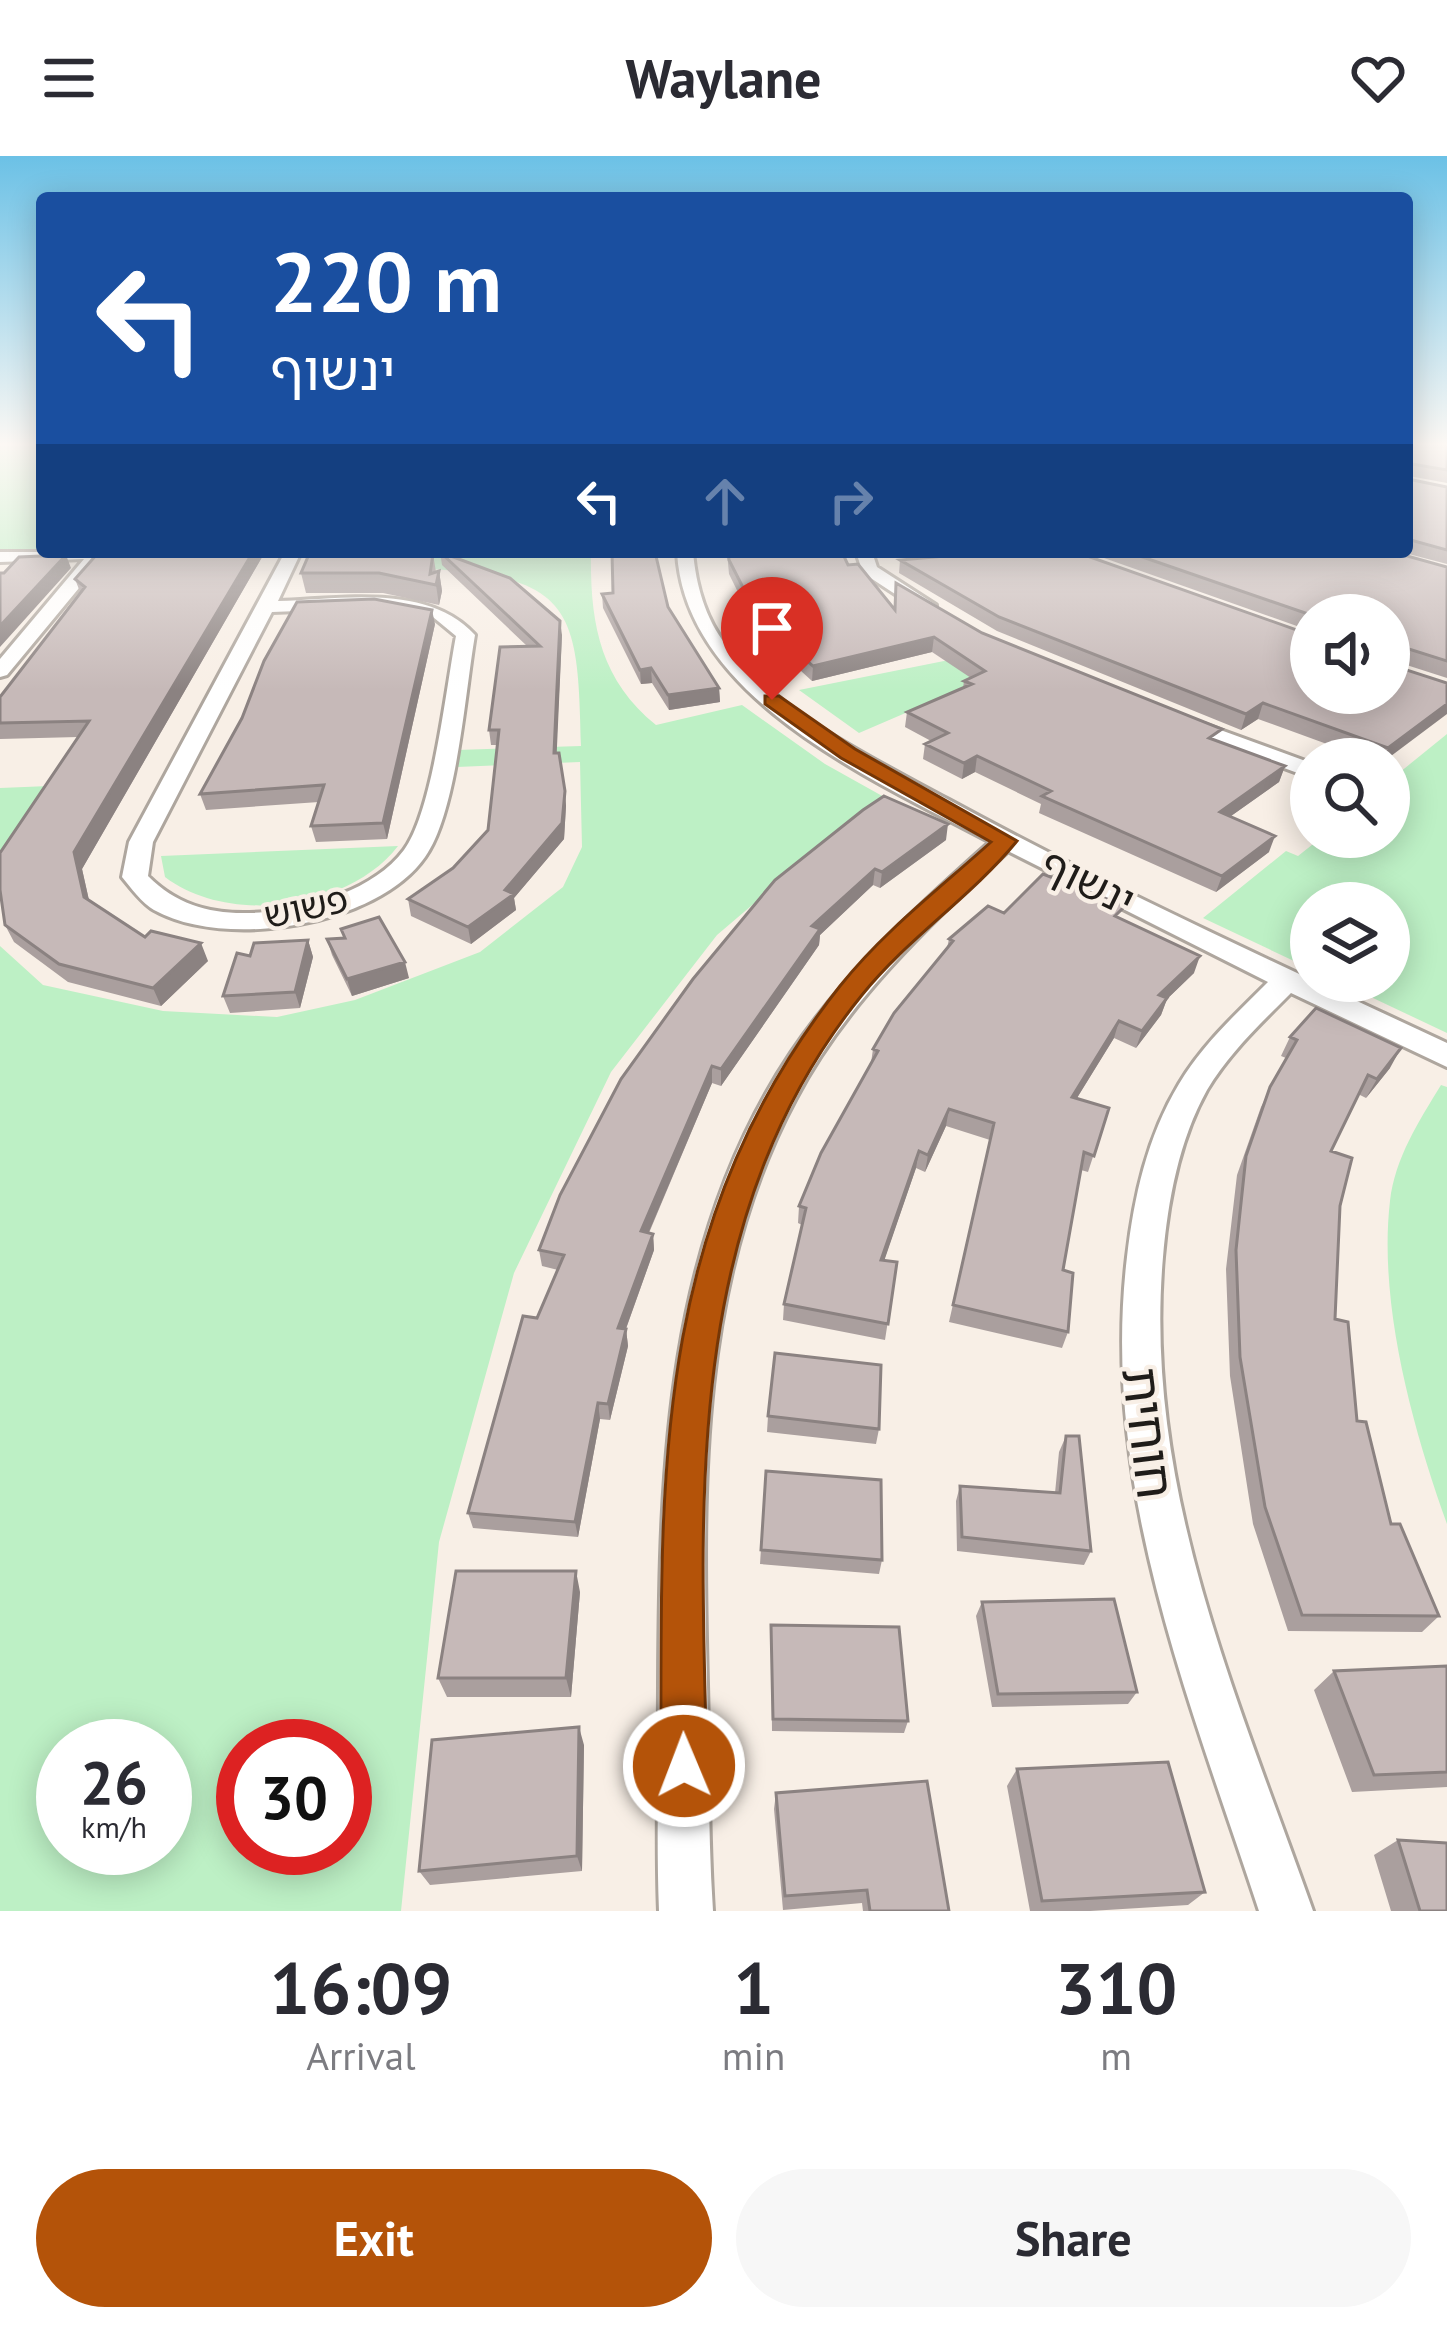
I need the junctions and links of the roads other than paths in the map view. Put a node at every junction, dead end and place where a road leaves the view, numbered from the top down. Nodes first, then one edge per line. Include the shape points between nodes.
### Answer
1 (36, 556) edge
2 (0, 557) edge
3 (94, 558) edge
4 (290, 558) edge
5 (686, 558) edge
6 (866, 558) edge
7 (266, 607) junction
8 (958, 624) edge
9 (0, 670) edge
10 (1162, 713) edge
11 (1290, 763) edge
12 (1006, 841) junction
13 (1288, 979) junction
14 (1447, 1056) edge
15 (686, 1911) edge
16 (1286, 1911) edge

1 - 2 street
3 - 9 street
4 - 7 street, פשוש
5 - 12 street, ינשוף via 701,621 749,680 848,753
6 - 8 street via 869,568
7 - 7 street, פשוש via 135,861 143,891 193,915 278,919 340,905 390,880 428,836 462,628 439,612 400,604
10 - 11 street
12 - 13 street, ינשוף
12 - 15 street via 900,937 819,1036 751,1156 704,1296 680,1503
13 - 14 street, ינשוף
13 - 16 street, חוחית via 1202,1072 1179,1117 1154,1191 1136,1297 1137,1382 1170,1567

